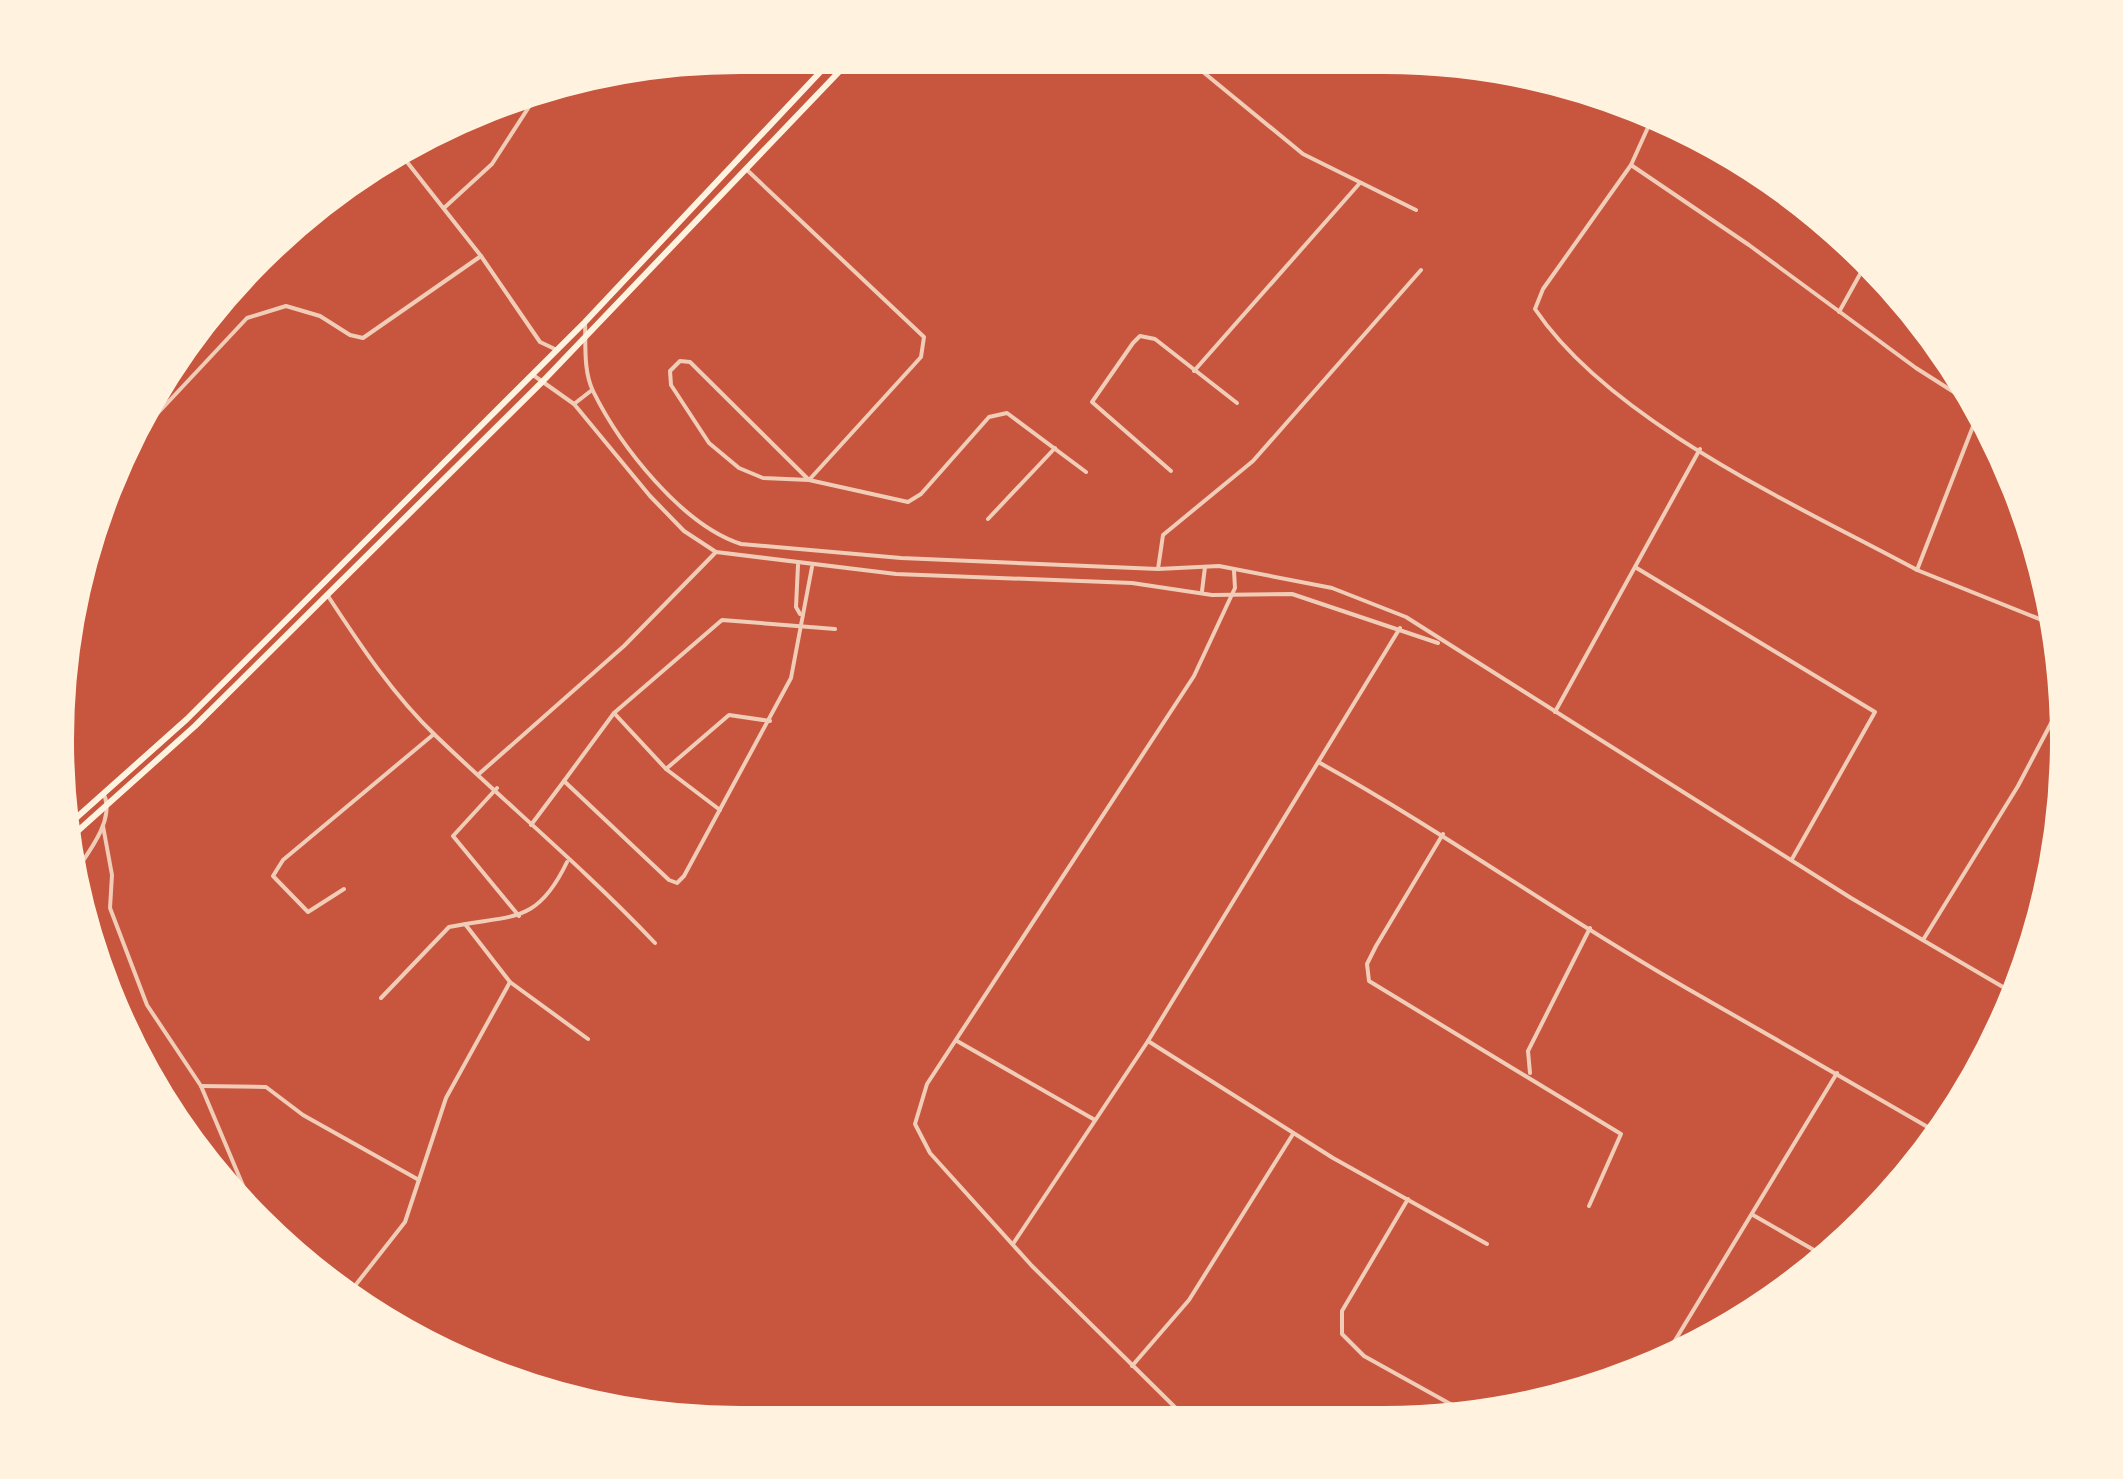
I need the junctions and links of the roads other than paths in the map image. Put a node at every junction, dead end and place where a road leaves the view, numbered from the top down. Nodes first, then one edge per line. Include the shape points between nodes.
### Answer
1 (824, 68) edge
2 (842, 68) edge
3 (1198, 68) edge
4 (531, 100) edge
5 (1650, 123) edge
6 (404, 158) edge
7 (1630, 165) junction
8 (744, 168) junction
9 (1359, 184) junction
10 (444, 208) junction
11 (1416, 210) dead end
12 (482, 256) junction
13 (1864, 269) edge
14 (1421, 270) dead end
15 (1838, 312) junction
16 (585, 322) junction
17 (586, 336) junction
18 (556, 350) junction
19 (1194, 370) junction
20 (532, 375) junction
21 (544, 380) junction
22 (592, 390) junction
23 (1961, 398) edge
24 (1236, 403) dead end
25 (574, 404) junction
26 (614, 422) junction
27 (147, 423) edge
28 (1975, 423) edge
29 (601, 432) junction
30 (1055, 448) junction
31 (1700, 449) junction
32 (1171, 471) dead end
33 (1086, 472) dead end
34 (809, 480) junction
35 (988, 520) dead end
36 (716, 552) junction
37 (798, 565) junction
38 (812, 567) junction
39 (1206, 567) junction
40 (1635, 567) junction
41 (1233, 568) junction
42 (1158, 569) junction
43 (1917, 570) junction
44 (326, 592) junction
45 (1202, 594) junction
46 (1230, 595) junction
47 (801, 615) junction
48 (2045, 621) edge
49 (800, 623) junction
50 (1400, 628) junction
51 (835, 629) dead end
52 (1448, 646) junction
53 (614, 712) junction
54 (1554, 713) junction
55 (2055, 716) edge
56 (770, 721) junction
57 (434, 734) junction
58 (1320, 763) junction
59 (666, 769) junction
60 (480, 773) junction
61 (564, 781) junction
62 (496, 788) junction
63 (104, 797) junction
64 (108, 806) junction
65 (722, 811) junction
66 (73, 823) edge
67 (531, 825) junction
68 (102, 826) junction
69 (1443, 834) junction
70 (74, 835) edge
71 (568, 860) junction
72 (1791, 861) junction
73 (79, 865) edge
74 (344, 888) dead end
75 (519, 916) junction
76 (464, 924) junction
77 (1590, 928) junction
78 (1923, 940) junction
79 (655, 943) dead end
80 (510, 982) junction
81 (2007, 989) edge
82 (381, 998) dead end
83 (588, 1039) dead end
84 (957, 1041) junction
85 (1148, 1042) junction
86 (1837, 1074) junction
87 (1531, 1076) junction
88 (201, 1086) junction
89 (1095, 1120) junction
90 (1931, 1129) edge
91 (1293, 1134) junction
92 (419, 1180) junction
93 (1408, 1199) junction
94 (253, 1204) edge
95 (1589, 1206) dead end
96 (1753, 1215) junction
97 (1013, 1244) junction
98 (1487, 1244) dead end
99 (1818, 1252) edge
100 (353, 1289) edge
101 (1672, 1346) edge
102 (1132, 1366) junction
103 (1451, 1404) junction
104 (1457, 1407) edge
105 (1449, 1408) edge
106 (1180, 1412) edge

1 - 16 highway
2 - 8 highway
3 - 9 street via 1303,154
4 - 10 street via 492,164
5 - 7 street
6 - 10 street
7 - 15 street
7 - 31 street via 1535,310 1634,410
8 - 17 highway
8 - 34 street via 924,337 921,357
9 - 11 street
9 - 19 street
10 - 12 street
12 - 18 street via 540,342
12 - 27 street via 362,338 286,306 248,318
13 - 15 street
14 - 42 street via 1252,462 1163,535
15 - 23 street
16 - 17 street
16 - 18 highway
17 - 21 highway
17 - 22 street
18 - 20 highway
19 - 24 street
19 - 32 street via 1155,338 1140,336 1093,394 1098,409
20 - 21 street
20 - 63 highway
21 - 25 street
21 - 44 highway
22 - 25 street
22 - 26 street
25 - 29 street
26 - 29 street
26 - 42 street via 694,520 741,544
28 - 43 street
29 - 36 street via 650,496
30 - 33 street
30 - 34 street via 999,413 908,502
30 - 35 street
31 - 40 street
31 - 43 street
34 - 34 street via 690,362 680,361 670,371 676,396 722,455 762,478
36 - 37 street
36 - 60 street via 624,646
37 - 38 street
37 - 47 street
38 - 45 street via 1132,582
38 - 47 street
39 - 41 street
39 - 42 street
39 - 45 street
40 - 54 street
40 - 72 street via 1875,712
41 - 46 street
41 - 52 street via 1365,599
43 - 48 street
44 - 57 street via 370,660
44 - 64 highway
45 - 46 street
46 - 50 street via 1292,594
46 - 84 street via 1175,707
47 - 49 street
49 - 51 street
49 - 53 street via 722,620
49 - 56 street via 791,678
50 - 52 street
50 - 58 street
52 - 54 street
53 - 59 street
53 - 61 street
54 - 72 street
55 - 78 street
56 - 59 street via 728,715
56 - 65 street
57 - 60 street
57 - 74 street via 282,860 273,876 308,912
58 - 69 street
58 - 85 street
59 - 65 street
60 - 62 street
61 - 65 street via 677,883
61 - 67 street
62 - 67 street
62 - 75 street via 453,836
63 - 64 street
63 - 66 highway
64 - 68 street
64 - 70 highway
67 - 71 street
68 - 73 street
68 - 88 street via 112,875 110,908 122,944 148,1004
69 - 77 street
69 - 87 street via 1376,946 1369,981
71 - 75 street via 548,897
71 - 79 street
72 - 78 street
75 - 76 street
76 - 80 street
76 - 82 street via 439,935
77 - 86 street
77 - 87 street via 1528,1051
78 - 81 street
80 - 83 street
80 - 92 street via 446,1098
84 - 89 street
84 - 97 street via 928,1084 915,1124 930,1153
85 - 89 street
85 - 91 street
86 - 90 street
86 - 96 street
87 - 95 street via 1621,1134
88 - 92 street via 266,1087
88 - 94 street
89 - 97 street
91 - 93 street
91 - 102 street via 1189,1300
92 - 100 street via 404,1222
93 - 98 street
93 - 103 street via 1339,1324 1364,1356
96 - 99 street
96 - 101 street
97 - 102 street
102 - 106 street
103 - 104 street
103 - 105 street

